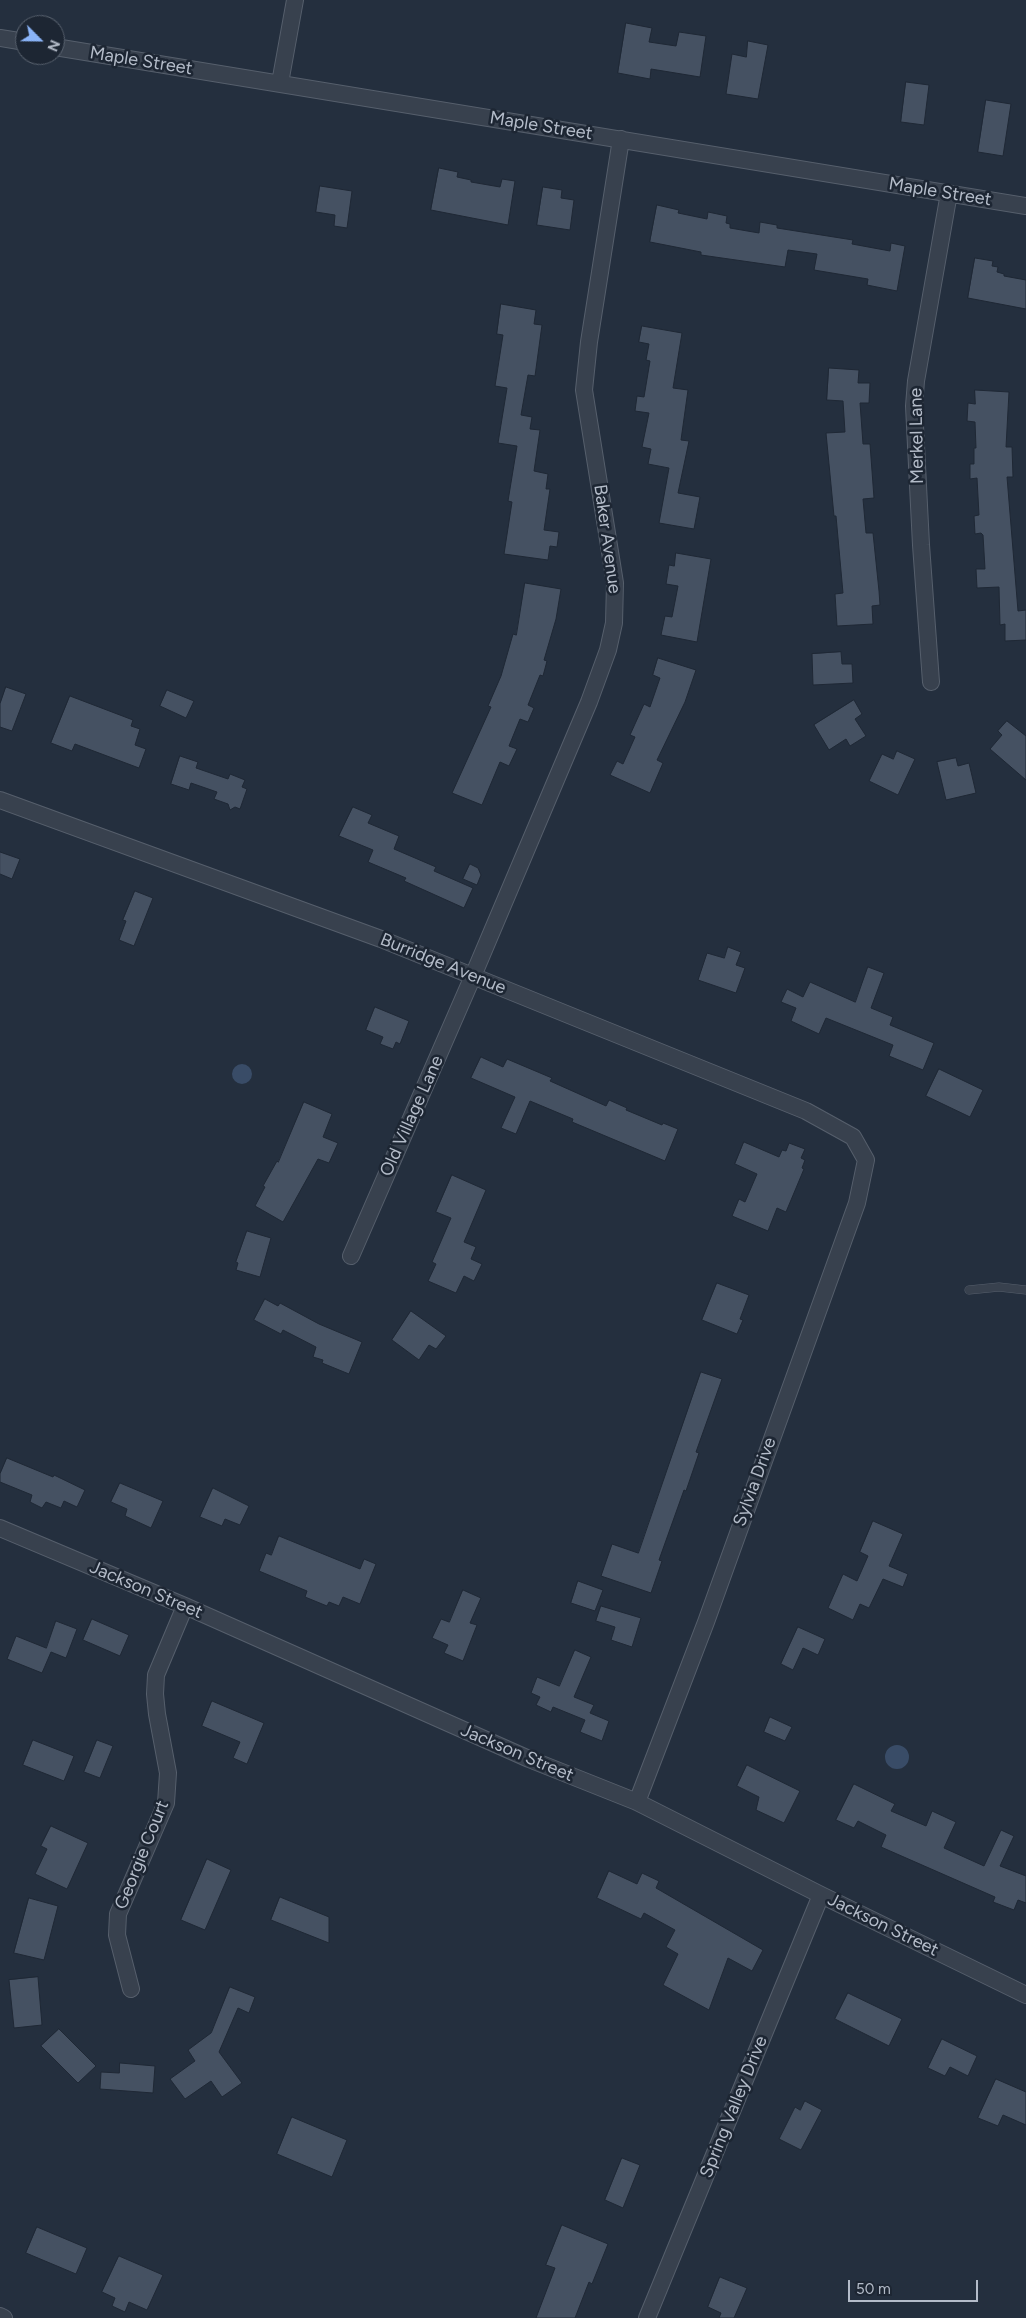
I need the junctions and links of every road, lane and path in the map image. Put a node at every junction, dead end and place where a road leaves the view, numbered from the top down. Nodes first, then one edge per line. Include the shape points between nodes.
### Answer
1 (295, 0) edge
2 (0, 38) edge
3 (15, 40) edge
4 (65, 49) edge
5 (280, 83) junction
6 (621, 139) junction
7 (949, 193) junction
8 (1026, 206) edge
9 (931, 682) dead end
10 (0, 800) edge
11 (473, 976) junction
12 (866, 1160) joint
13 (351, 1256) dead end
14 (968, 1290) dead end
15 (1026, 1290) edge
16 (0, 1528) edge
17 (185, 1606) junction
18 (637, 1802) junction
19 (821, 1895) junction
20 (131, 1989) dead end
21 (1026, 1995) edge
22 (0, 2316) edge
23 (4, 2318) edge
24 (647, 2318) edge

1 - 5 street
2 - 3 street
4 - 5 street, Maple Street
5 - 6 street, Maple Street
6 - 7 street, Maple Street
6 - 11 street, Baker Avenue via 584,390 616,583 614,623 602,670
7 - 8 street, Maple Street
7 - 9 street, Merkel Lane via 914,406
10 - 11 street, Burridge Avenue via 381,939
11 - 12 street, Burridge Avenue via 806,1112 853,1137
11 - 13 street, Old Village Lane
12 - 18 street, Sylvia Drive via 857,1203 709,1614
14 - 15 lane via 999,1287
16 - 17 street, Jackson Street
17 - 18 street, Jackson Street via 528,1759
17 - 20 street, Georgie Court via 156,1675 154,1694 168,1773 166,1803 118,1914 117,1935
18 - 19 street, Jackson Street
19 - 21 street, Jackson Street
19 - 24 street, Spring Valley Drive
22 - 23 street

